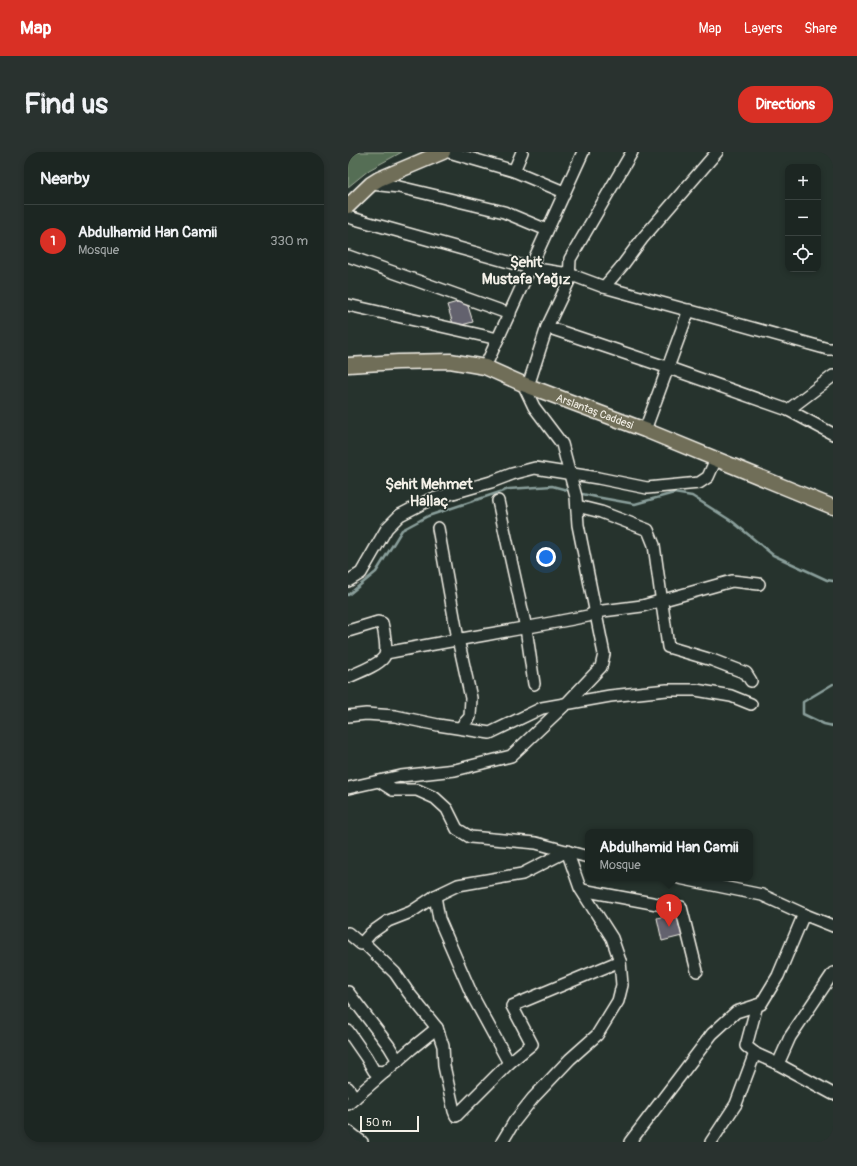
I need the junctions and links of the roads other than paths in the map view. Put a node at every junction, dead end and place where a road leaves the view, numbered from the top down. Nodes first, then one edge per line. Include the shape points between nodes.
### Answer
1 (443, 152) edge
2 (449, 152) edge
3 (522, 152) edge
4 (632, 152) edge
5 (717, 152) edge
6 (579, 153) edge
7 (514, 171) junction
8 (371, 184) junction
9 (564, 192) junction
10 (348, 206) edge
11 (348, 217) edge
12 (547, 230) junction
13 (348, 256) edge
14 (530, 268) junction
15 (569, 274) junction
16 (604, 287) junction
17 (348, 305) edge
18 (689, 310) junction
19 (510, 314) junction
20 (547, 327) junction
21 (498, 339) junction
22 (833, 348) edge
23 (348, 365) edge
24 (485, 367) junction
25 (669, 368) junction
26 (833, 376) edge
27 (526, 385) junction
28 (788, 410) junction
29 (645, 430) junction
30 (833, 434) edge
31 (716, 459) junction
32 (570, 477) junction
33 (498, 501) dead end
34 (577, 501) junction
35 (833, 507) edge
36 (438, 528) dead end
37 (348, 581) edge
38 (759, 584) dead end
39 (662, 601) junction
40 (595, 612) junction
41 (526, 628) junction
42 (348, 632) edge
43 (458, 639) junction
44 (386, 653) junction
45 (348, 677) edge
46 (752, 681) dead end
47 (534, 684) dead end
48 (567, 703) junction
49 (751, 704) dead end
50 (348, 716) edge
51 (460, 728) junction
52 (379, 781) junction
53 (348, 788) edge
54 (567, 851) junction
55 (585, 856) edge
56 (695, 881) edge
57 (582, 890) junction
58 (435, 896) junction
59 (804, 914) junction
60 (833, 926) edge
61 (348, 934) edge
62 (363, 942) junction
63 (620, 961) junction
64 (697, 971) dead end
65 (833, 974) edge
66 (348, 992) edge
67 (757, 1005) junction
68 (437, 1028) junction
69 (348, 1031) edge
70 (755, 1053) junction
71 (398, 1061) junction
72 (509, 1063) junction
73 (778, 1064) junction
74 (385, 1072) junction
75 (348, 1088) edge
76 (833, 1094) edge
77 (352, 1101) edge
78 (348, 1130) edge
79 (362, 1142) edge
80 (502, 1142) edge
81 (630, 1142) edge
82 (711, 1142) edge

1 - 8 main road
2 - 7 street
3 - 7 street
4 - 15 street via 570,259
5 - 16 street
6 - 9 street
7 - 9 street
8 - 10 main road
8 - 12 street via 399,187 504,212
9 - 12 street
11 - 14 street
12 - 14 street
13 - 19 street
14 - 15 street
14 - 19 street
15 - 16 street
15 - 20 street via 569,281
16 - 18 street
17 - 21 street
18 - 22 street via 828,349
18 - 25 street
19 - 21 street
20 - 25 street
20 - 27 street
21 - 24 street
23 - 24 main road, Arslantaş Caddesi via 450,361
24 - 27 main road, Arslantaş Caddesi
25 - 28 street
25 - 29 street
26 - 28 street
27 - 29 main road, Arslantaş Caddesi
27 - 32 street via 534,407 562,444
28 - 30 street
29 - 31 main road, Arslantaş Caddesi
31 - 32 street via 708,477 699,483 647,488 598,478
31 - 35 main road, Arslantaş Caddesi
32 - 34 street
32 - 37 street via 535,468 429,500 400,515 387,528 361,573
33 - 41 street
34 - 39 street via 648,530 654,545
34 - 40 street via 578,525
36 - 43 street
38 - 39 street via 732,581
39 - 40 street
39 - 46 street via 668,647 746,673
40 - 41 street via 588,616
40 - 48 street via 604,654 601,667
41 - 43 street
41 - 47 street
42 - 44 street via 382,623
43 - 44 street
43 - 51 street via 470,698 470,717
44 - 45 street via 378,662
48 - 49 street via 667,690 696,690 731,696
48 - 51 street via 542,708 490,733
48 - 52 street via 511,756 455,770
50 - 51 street via 394,716
52 - 53 street
52 - 54 street via 393,790 417,790 435,798 447,810 457,829 470,837 536,843
54 - 55 street
54 - 57 street
54 - 58 street via 522,874 458,885
56 - 59 street via 762,895
57 - 63 street via 612,938
57 - 64 street via 681,907
58 - 62 street via 411,912 388,921
58 - 72 street via 440,919 472,995
59 - 60 street
59 - 67 street via 778,976 761,1004
61 - 62 street via 361,944
62 - 68 street via 395,973
63 - 72 street via 512,1006 532,1044
63 - 80 street via 622,985 618,1001 596,1035 533,1098
65 - 73 street via 790,1037
66 - 71 street
67 - 70 street via 746,1046
67 - 81 street via 736,1012 712,1034
68 - 71 street
68 - 72 street via 443,1046 444,1066 456,1116
69 - 74 street via 374,1071
70 - 73 street
70 - 82 street via 736,1104
71 - 74 street
73 - 76 street
74 - 77 street
75 - 77 street
78 - 79 street

